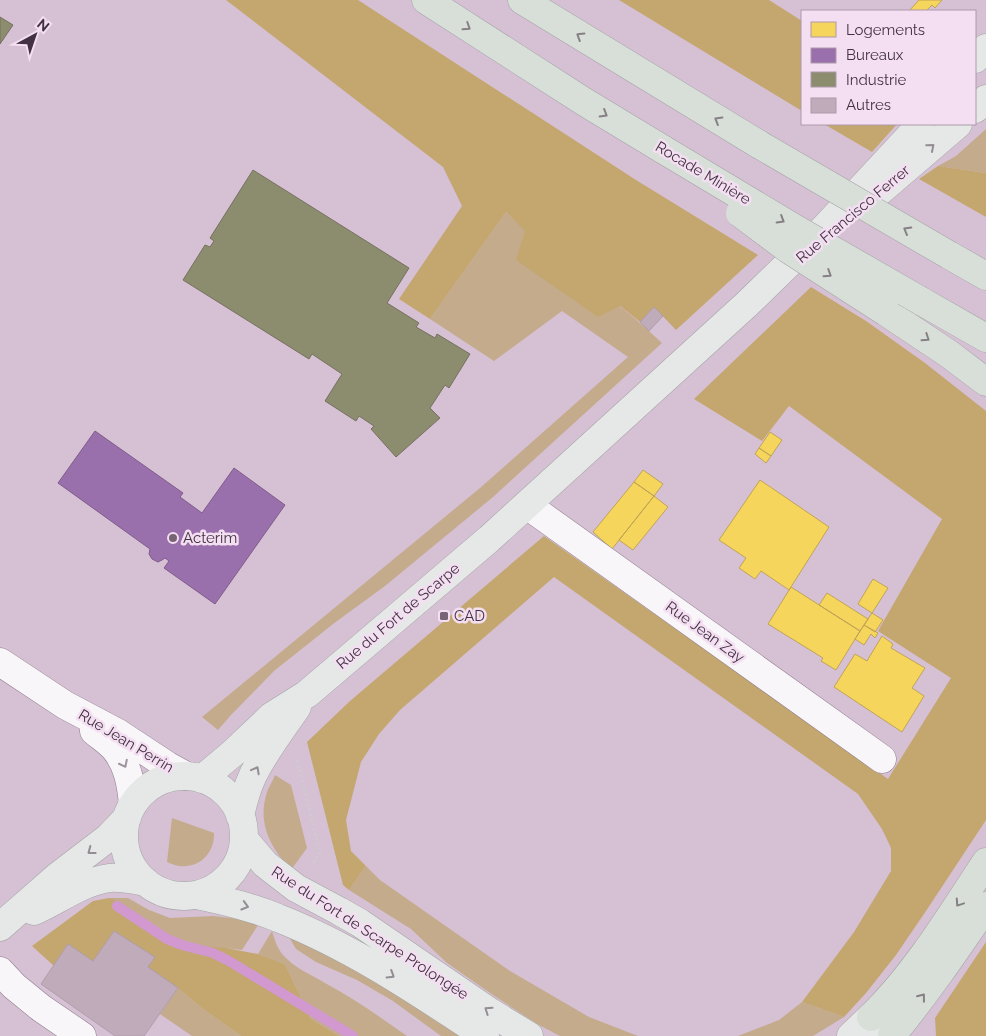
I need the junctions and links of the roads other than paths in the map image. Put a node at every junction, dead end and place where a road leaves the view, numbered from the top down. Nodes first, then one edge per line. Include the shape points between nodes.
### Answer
1 (426, 0) edge
2 (522, 0) edge
3 (986, 48) edge
4 (976, 58) edge
5 (986, 99) edge
6 (976, 108) edge
7 (919, 125) edge
8 (957, 125) edge
9 (664, 150) junction
10 (986, 276) edge
11 (747, 304) junction
12 (986, 338) edge
13 (986, 382) edge
14 (527, 505) junction
15 (0, 662) edge
16 (307, 694) junction
17 (64, 705) junction
18 (882, 759) dead end
19 (194, 778) junction
20 (130, 811) junction
21 (242, 827) junction
22 (986, 862) edge
23 (146, 882) junction
24 (198, 894) junction
25 (986, 906) edge
26 (2, 926) edge
27 (0, 970) edge
28 (871, 1017) junction
29 (82, 1036) edge
30 (485, 1036) edge
31 (529, 1036) edge
32 (851, 1036) edge
33 (892, 1036) edge

1 -> 9 highway, Rocade Minière
10 -> 2 highway, bridge via 760,145
3 - 4 main road
5 - 6 main road
7 - 11 main road via 818,235
11 -> 8 main road, Rue Francisco Ferrer
9 -> 12 highway, Rocade Minière, bridge
9 -> 13 highway, bridge via 788,249 942,349
11 - 14 main road, Rue du Fort de Scarpe
14 - 16 main road, Rue du Fort de Scarpe
14 - 18 street, Rue Jean Zay
15 - 17 street, Rue Jean Perrin
16 - 19 main road, Rue du Fort de Scarpe via 268,720 233,753
21 -> 16 main road, Rue du Fort de Scarpe via 244,798 250,784 264,756
17 - 19 street, Rue Jean Perrin
17 -> 20 street, Rue Jean Perrin via 120,756 130,779
19 - 20 main road via 171,778 156,784 143,792
19 - 21 main road via 222,790 233,802
20 - 23 main road via 124,834 126,849 131,864
20 -> 26 main road via 109,837 58,876
21 - 24 main road via 243,846 230,875 212,889
31 -> 21 main road, Rue du Fort de Scarpe Prolongée via 360,923 296,888 265,864
22 -> 28 highway via 925,953
23 - 24 main road via 166,893
23 - 26 main road via 124,878 99,880
24 -> 30 main road, Rue du Fort de Scarpe Prolongée via 250,908 330,941 390,974
33 -> 25 highway
27 - 29 street via 41,1008
28 - 32 main road
28 - 33 main road

